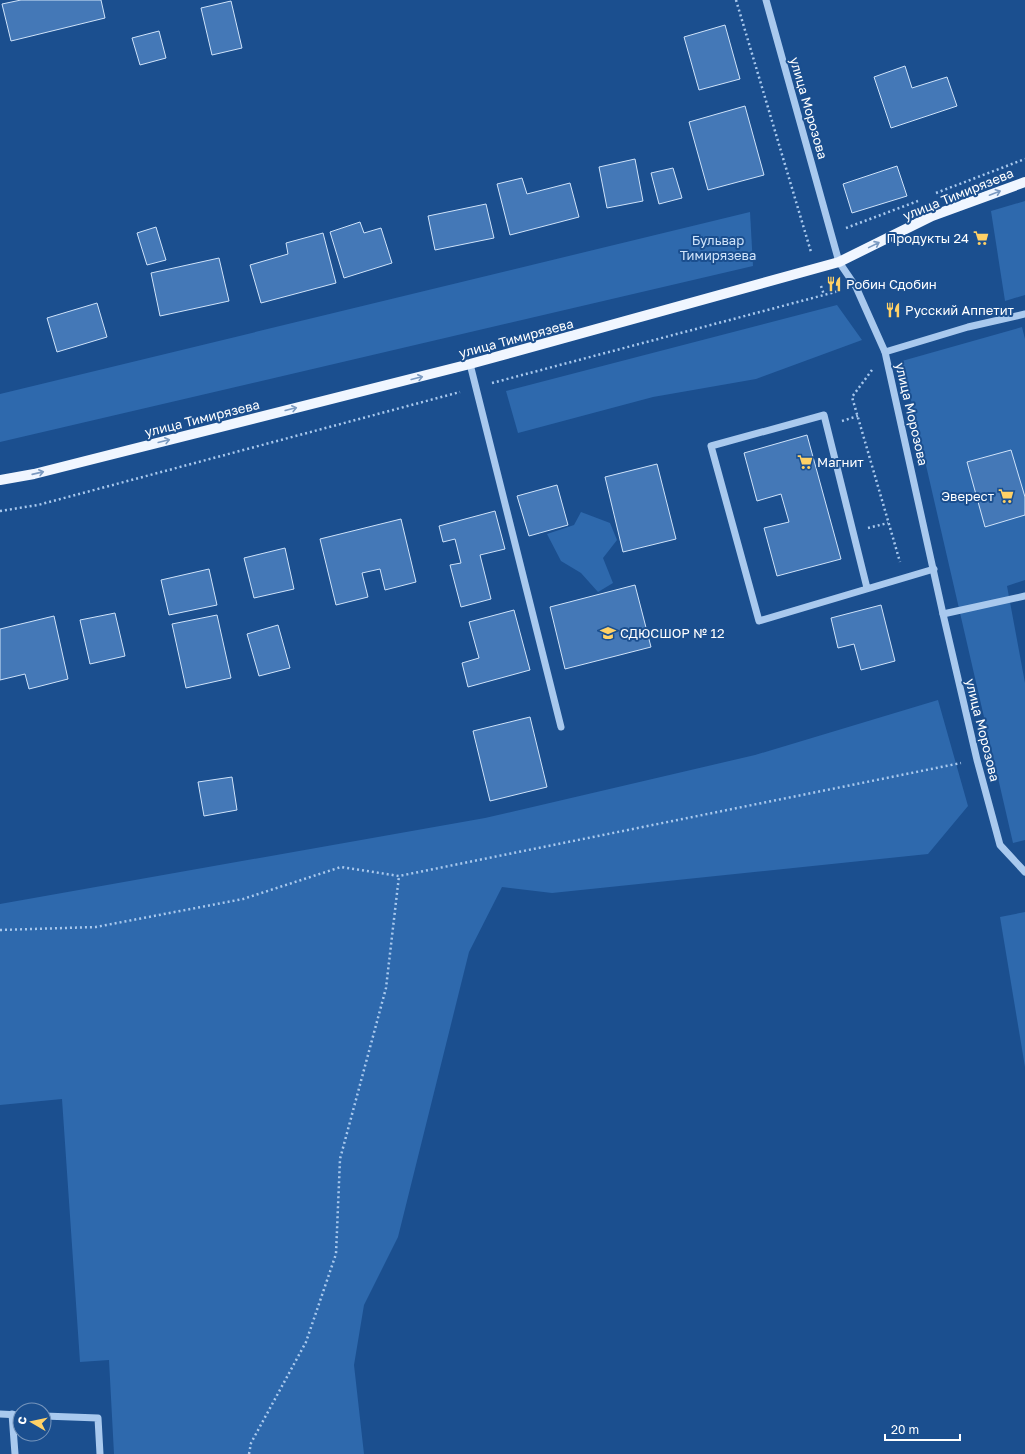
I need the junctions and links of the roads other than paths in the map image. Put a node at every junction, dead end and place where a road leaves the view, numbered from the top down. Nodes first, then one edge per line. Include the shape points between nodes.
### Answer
1 (766, 0) edge
2 (1025, 182) edge
3 (839, 262) junction
4 (1025, 314) edge
5 (885, 352) junction
6 (470, 364) junction
7 (0, 480) edge
8 (934, 569) junction
9 (867, 588) junction
10 (1025, 596) edge
11 (943, 614) junction
12 (561, 727) dead end
13 (1025, 872) edge
14 (0, 1414) edge
15 (12, 1414) edge
16 (52, 1416) edge
17 (14, 1442) edge
18 (15, 1454) edge
19 (100, 1454) edge

1 - 3 street, улица Морозова
3 -> 2 main road, улица Тимирязева via 932,216
3 - 5 street, улица Морозова via 856,287
3 - 6 main road, улица Тимирязева
4 - 5 street via 968,327
5 - 8 street, улица Морозова
7 -> 6 main road, улица Тимирязева via 34,474
6 - 12 street
8 - 9 street
8 - 11 street, улица Морозова
9 - 9 street via 759,621 711,446 824,415
10 - 11 street
11 - 13 street, улица Морозова via 1000,845
14 - 15 street
16 - 19 street via 98,1418
17 - 18 street

